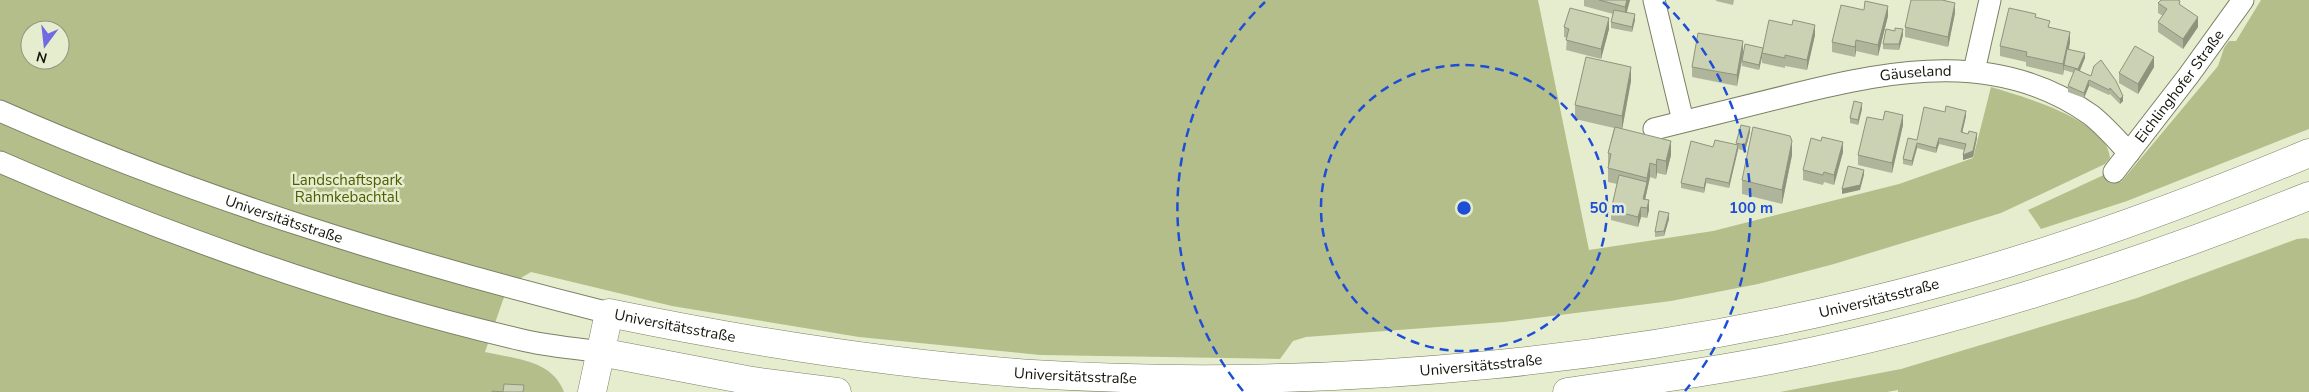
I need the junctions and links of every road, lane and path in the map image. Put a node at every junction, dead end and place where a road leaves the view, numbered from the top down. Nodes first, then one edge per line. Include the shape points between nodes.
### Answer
1 (1654, 0) edge
2 (1990, 0) edge
3 (2243, 0) edge
4 (1974, 71) junction
5 (0, 112) edge
6 (1683, 121) junction
7 (1654, 129) dead end
8 (2128, 153) junction
9 (2309, 153) edge
10 (0, 162) edge
11 (2114, 172) dead end
12 (2309, 196) edge
13 (609, 313) junction
14 (600, 352) junction
15 (592, 392) edge
16 (837, 392) edge
17 (1568, 392) edge

1 - 6 street
2 - 4 street
3 - 8 street, Eichlinghofer Straße
4 - 6 street, Gäuseland via 1941,69 1886,74
4 - 8 street, Gäuseland via 2031,84 2076,105 2092,116
5 - 13 street, Universitätsstraße via 124,163 300,226 411,260
6 - 7 street, Gäuseland
8 - 11 street, Eichlinghofer Straße
9 - 13 street, Universitätsstraße via 2110,229 1940,283 1720,332 1516,362 1278,378 1094,377 884,360
10 - 14 street via 83,198 356,294 523,340
12 - 17 street via 2236,226 2074,281 1947,319 1783,357
13 - 14 street
14 - 15 street
14 - 16 street via 742,379

